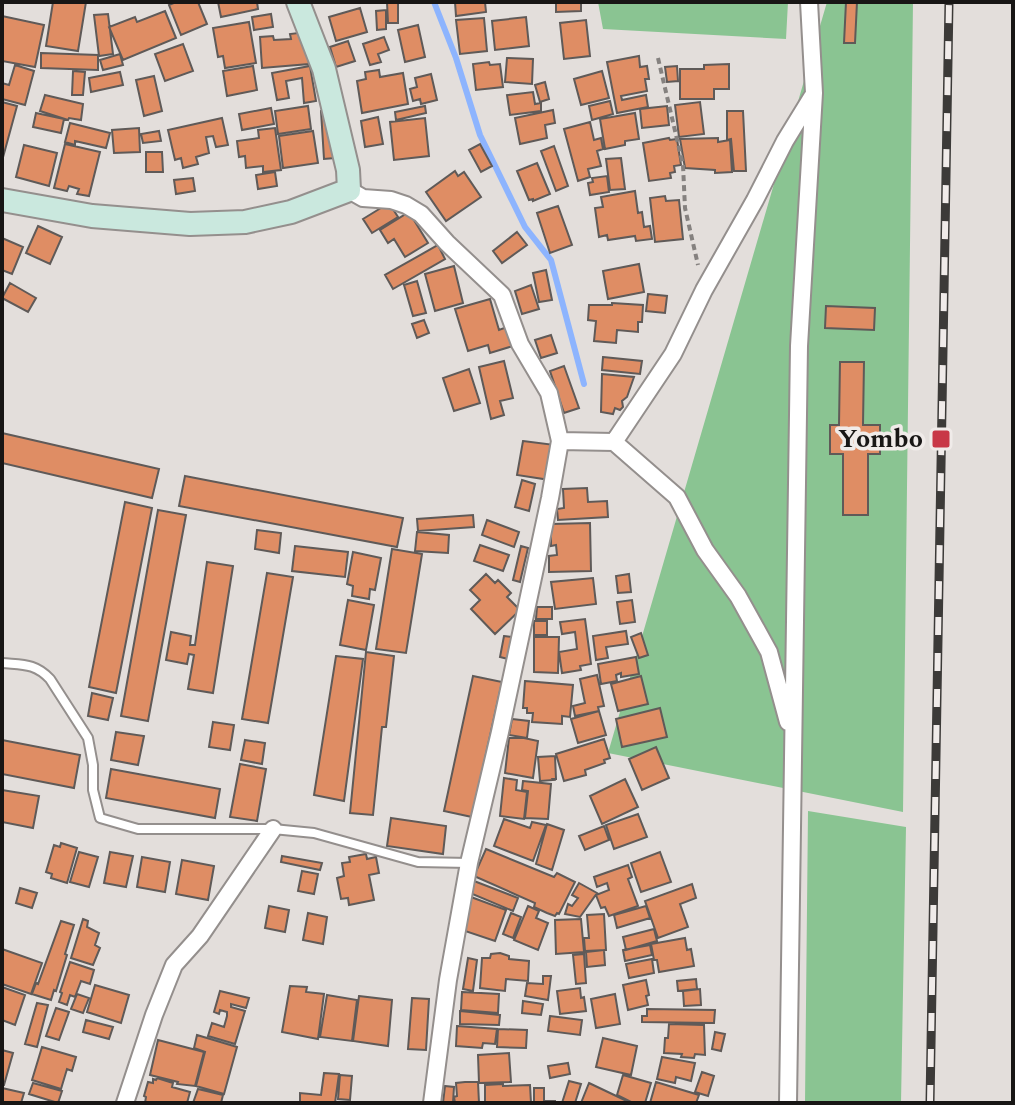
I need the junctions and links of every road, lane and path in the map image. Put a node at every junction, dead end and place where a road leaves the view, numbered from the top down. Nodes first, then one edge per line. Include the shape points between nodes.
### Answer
1 (298, 2) edge
2 (809, 2) edge
3 (658, 58) dead end
4 (814, 93) junction
5 (349, 190) junction
6 (2, 200) edge
7 (704, 290) junction
8 (560, 441) junction
9 (614, 442) junction
10 (2, 663) edge
11 (793, 742) junction
12 (273, 829) junction
13 (469, 863) junction
14 (125, 1103) edge
15 (432, 1103) edge
16 (788, 1103) edge

1 - 5 street via 324,69
2 - 4 street
3 - 7 path
4 - 7 street
4 - 11 street via 799,346
5 - 6 street via 245,222 190,224 92,216
5 - 8 street via 421,214 502,295 520,344 549,393
7 - 9 street via 673,354
8 - 9 street
8 - 13 street
9 - 11 street via 677,497 738,596 769,652
10 - 12 lane via 33,665 43,672 88,738 100,818 138,829
11 - 16 street
12 - 13 lane via 314,833 418,862
12 - 14 street via 174,965
13 - 15 street

